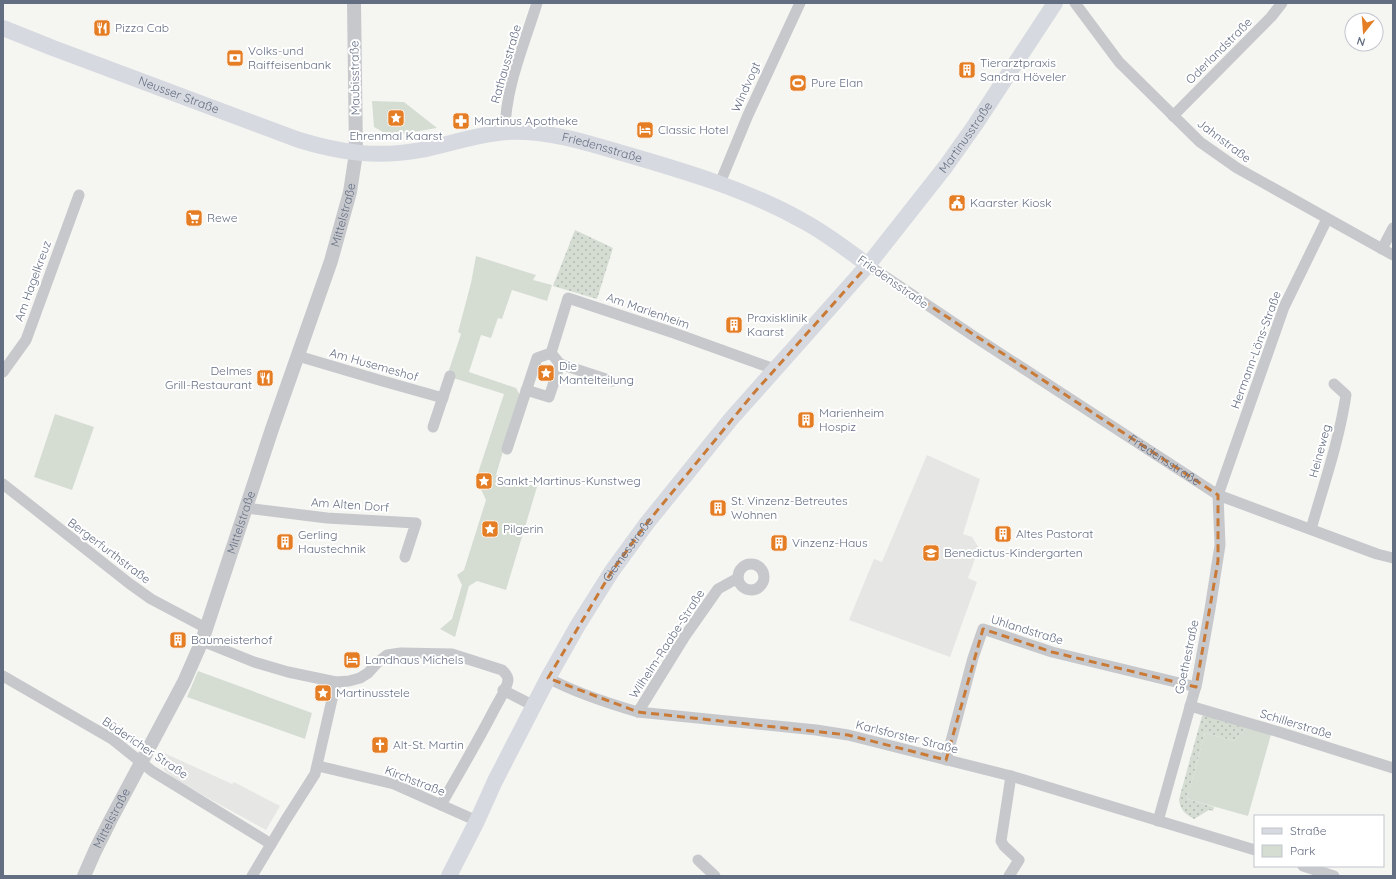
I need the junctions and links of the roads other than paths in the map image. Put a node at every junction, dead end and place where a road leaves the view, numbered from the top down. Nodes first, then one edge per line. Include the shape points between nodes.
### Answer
1 (354, 3) edge
2 (538, 3) edge
3 (800, 3) edge
4 (1055, 3) edge
5 (1075, 3) edge
6 (1282, 3) edge
7 (3, 28) edge
8 (1173, 116) junction
9 (505, 132) junction
10 (356, 154) junction
11 (720, 183) junction
12 (79, 195) dead end
13 (1327, 219) junction
14 (1393, 228) edge
15 (1382, 249) junction
16 (1393, 255) edge
17 (868, 265) junction
18 (551, 353) junction
19 (298, 356) junction
20 (560, 364) junction
21 (774, 369) junction
22 (3, 372) edge
23 (450, 376) dead end
24 (612, 381) dead end
25 (1334, 384) dead end
26 (526, 390) junction
27 (443, 398) junction
28 (433, 427) dead end
29 (507, 449) dead end
30 (3, 484) edge
31 (1218, 494) junction
32 (246, 508) junction
33 (1311, 529) junction
34 (405, 557) dead end
35 (1393, 558) edge
36 (738, 578) dead end
37 (204, 635) junction
38 (3, 676) edge
39 (548, 678) junction
40 (336, 682) junction
41 (1196, 687) junction
42 (504, 690) junction
43 (534, 706) junction
44 (1190, 706) junction
45 (638, 712) junction
46 (946, 760) junction
47 (142, 763) junction
48 (318, 766) junction
49 (1393, 768) edge
50 (1011, 776) junction
51 (441, 805) junction
52 (477, 821) junction
53 (1158, 821) junction
54 (271, 844) junction
55 (1254, 850) edge
56 (698, 860) dead end
57 (1306, 867) edge
58 (84, 876) edge
59 (252, 876) edge
60 (449, 876) edge
61 (715, 876) edge
62 (1009, 876) edge
63 (1334, 876) edge

1 - 10 street, Maubisstraße
2 - 9 street, Rathausstraße via 513,77 505,116
3 - 11 street, Windvogt via 748,115
4 - 17 main road, Martinusstraße via 946,166
5 - 8 street, Jahnstraße via 1119,62
6 - 8 street, Oderlandstraße
7 - 10 main road, Neusser Straße via 299,140
8 - 13 street, Jahnstraße via 1219,156
9 - 10 main road, Friedensstraße via 421,150
9 - 11 main road, Friedensstraße via 533,132 580,141
10 - 19 street, Mittelstraße via 342,223
11 - 17 main road, Friedensstraße via 804,222
12 - 22 street, Am Hagelkreuz via 26,340
13 - 15 street, Jahnstraße
13 - 31 street, Hermann-Löns-Straße via 1284,307
14 - 15 street
15 - 16 street, Jahnstraße
17 - 21 main road, Giemesstraße
17 - 31 street, Friedensstraße via 982,342
18 - 20 street
18 - 21 street, Am Marienheim via 568,298
18 - 26 street via 537,358
19 - 27 street, Am Husemeshof
19 - 32 street, Mittelstraße
20 - 24 street
20 - 26 street via 549,397
21 - 39 main road, Giemesstraße via 647,523 612,571
23 - 27 street
25 - 33 street, Heineweg via 1346,394 1338,437
26 - 29 street
27 - 28 street
30 - 37 street, Bergerfurthstraße via 146,595
31 - 33 street, Friedensstraße
31 - 41 street, Goethestraße via 1219,553
32 - 34 street, Am Alten Dorf via 327,518 416,523
32 - 37 street, Mittelstraße
33 - 35 street, Friedensstraße
36 - 45 street, Wilhelm-Raabe-Straße via 718,589 685,636
37 - 40 street, Bergerfurthstraße via 254,662
37 - 47 street, Mittelstraße via 184,682
38 - 47 street, Büdericher Straße via 112,739
39 - 43 main road, Giemesstraße
39 - 45 street, Karlsforster Straße via 610,704
40 - 42 street, Bergerfurthstraße via 349,682 360,678 387,655 444,653 502,670 508,678
40 - 48 street
41 - 44 street, Goethestraße
41 - 46 street, Uhlandstraße via 1052,652 983,629
42 - 43 street
42 - 51 street
43 - 52 main road, Giemesstraße
44 - 49 street, Schillerstraße
44 - 53 street, Goethestraße
45 - 46 street, Karlsforster Straße via 816,730 848,735
46 - 50 street, Karlsforster Straße
47 - 54 street, Büdericher Straße
47 - 58 street, Mittelstraße
48 - 51 street, Kirchstraße via 394,784
48 - 54 street via 310,784
50 - 53 street, Karlsforster Straße
50 - 62 street via 1001,841 1019,860
51 - 52 street, Kirchstraße
52 - 60 main road, Giemesstraße
53 - 55 street, Karlsforster Straße
54 - 59 street
56 - 61 street
57 - 63 street

